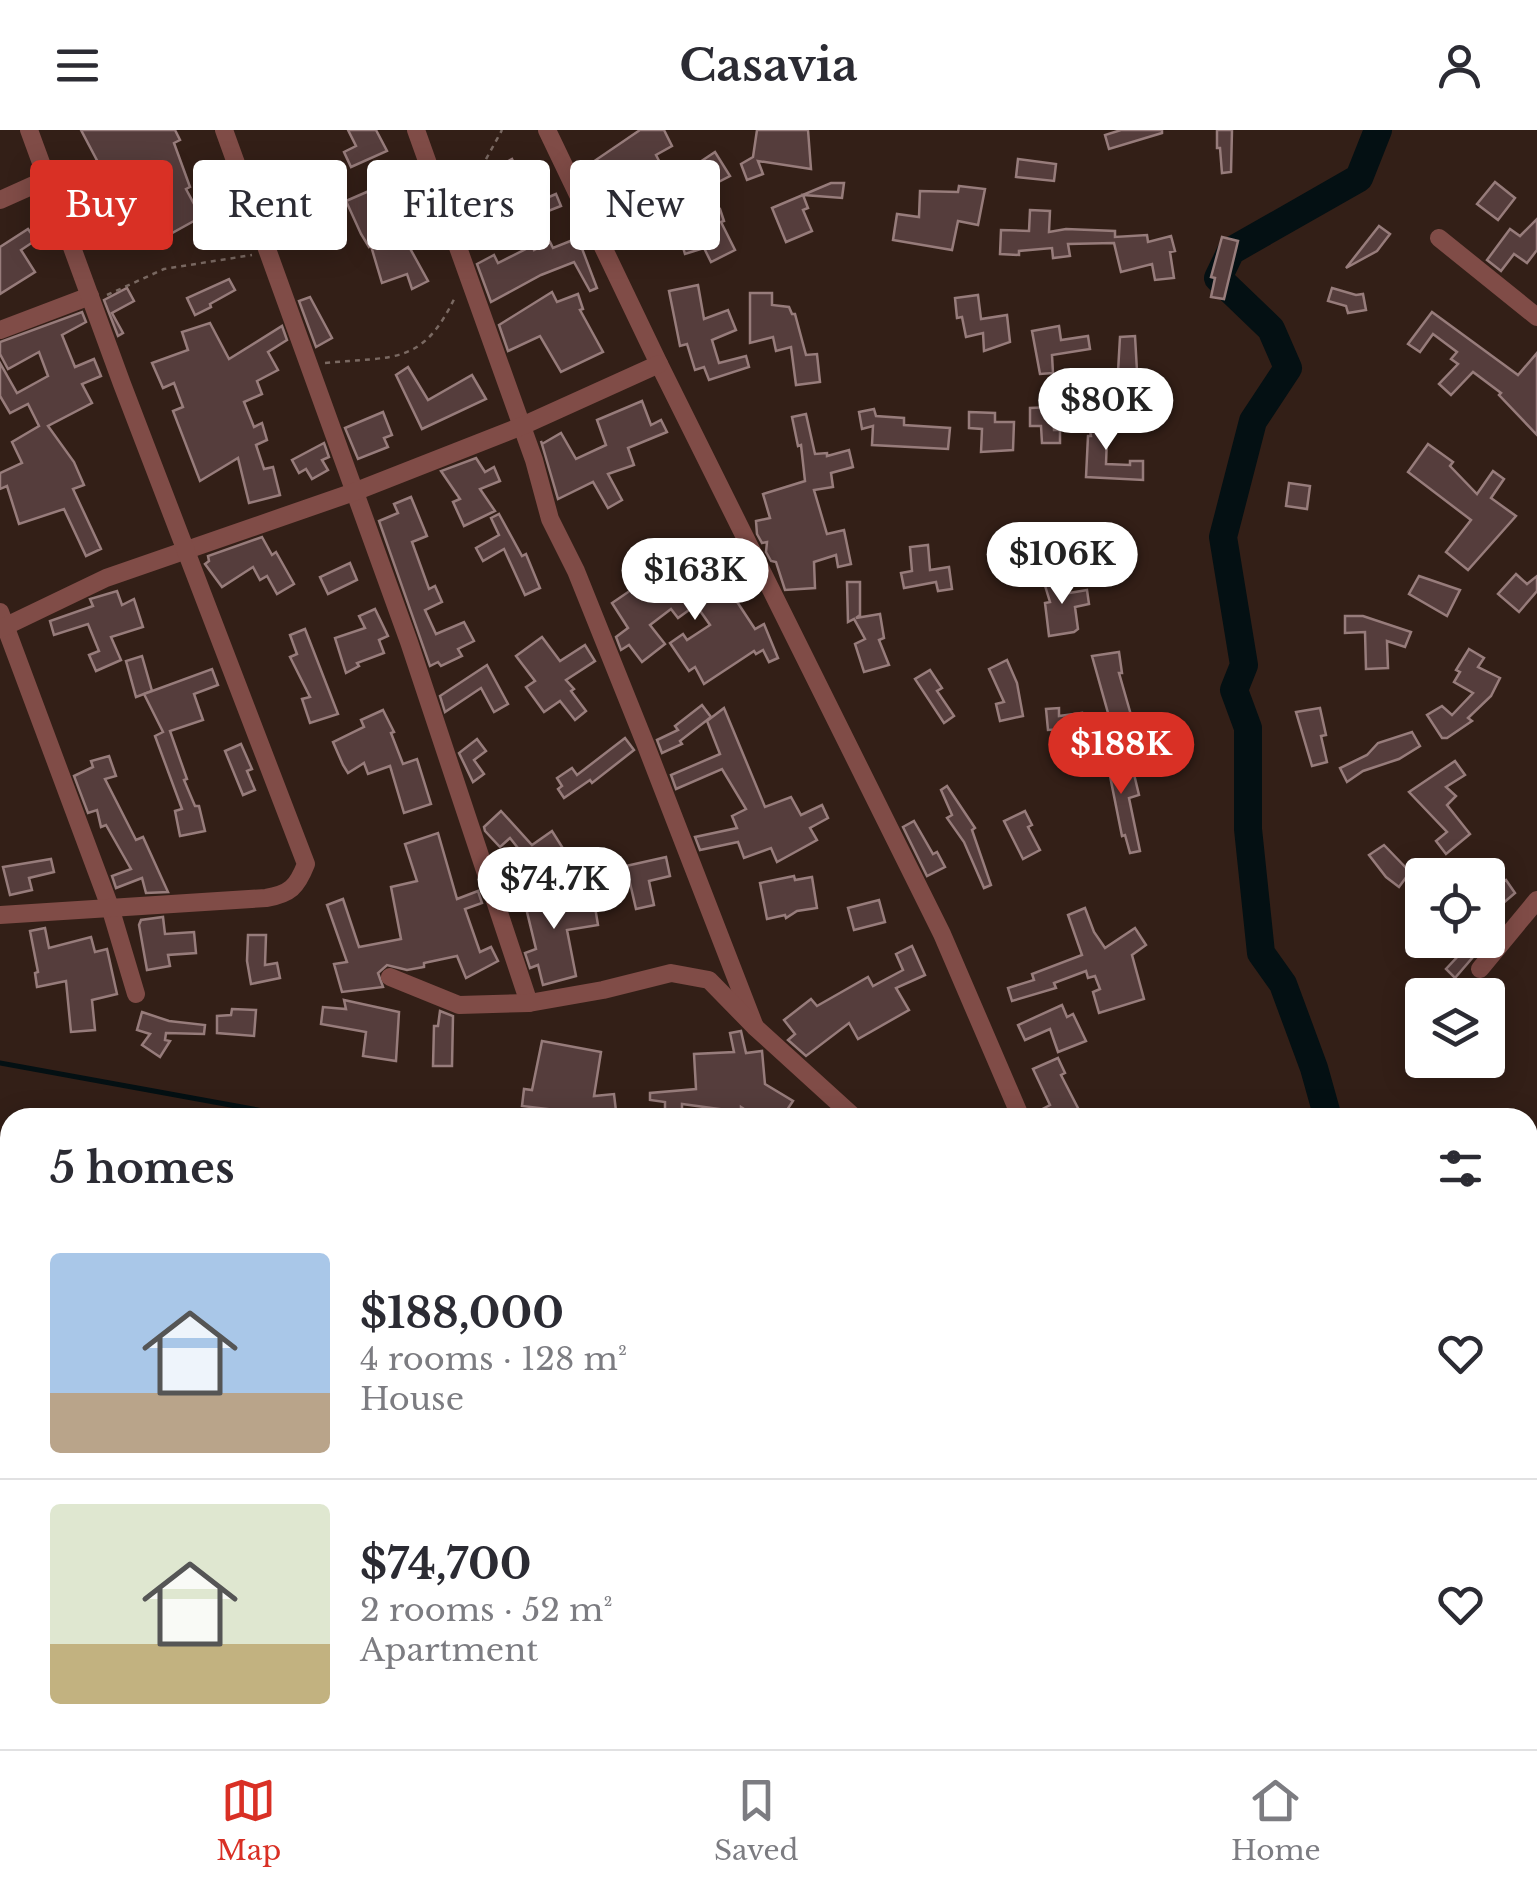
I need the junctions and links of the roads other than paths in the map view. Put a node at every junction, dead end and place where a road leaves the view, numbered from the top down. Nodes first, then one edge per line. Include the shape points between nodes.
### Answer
1 (29, 130) edge
2 (224, 130) edge
3 (416, 130) edge
4 (547, 130) edge
5 (40, 160) edge
6 (30, 187) edge
7 (0, 200) edge
8 (1439, 238) dead end
9 (73, 250) edge
10 (91, 299) junction
11 (1537, 317) edge
12 (0, 330) edge
13 (659, 364) junction
14 (522, 426) junction
15 (354, 492) junction
16 (186, 548) junction
17 (2, 623) edge
18 (1537, 900) edge
19 (110, 907) junction
20 (0, 916) edge
21 (1480, 969) dead end
22 (390, 977) dead end
23 (136, 994) dead end
24 (529, 1003) junction
25 (755, 1027) junction
26 (844, 1108) edge
27 (1017, 1108) edge

1 - 5 street
2 - 15 street
3 - 14 street
4 - 13 street
6 - 7 street
8 - 11 street
9 - 10 street
10 - 12 street
10 - 16 street
13 - 14 street
13 - 27 street via 942,934
14 - 15 street
14 - 25 street via 550,519
15 - 16 street
15 - 24 street
16 - 17 street
16 - 19 street via 306,864 288,894
17 - 19 street
18 - 21 street
19 - 20 street
19 - 23 street
22 - 24 street via 460,1005
24 - 25 street via 671,973 709,980
25 - 26 street

